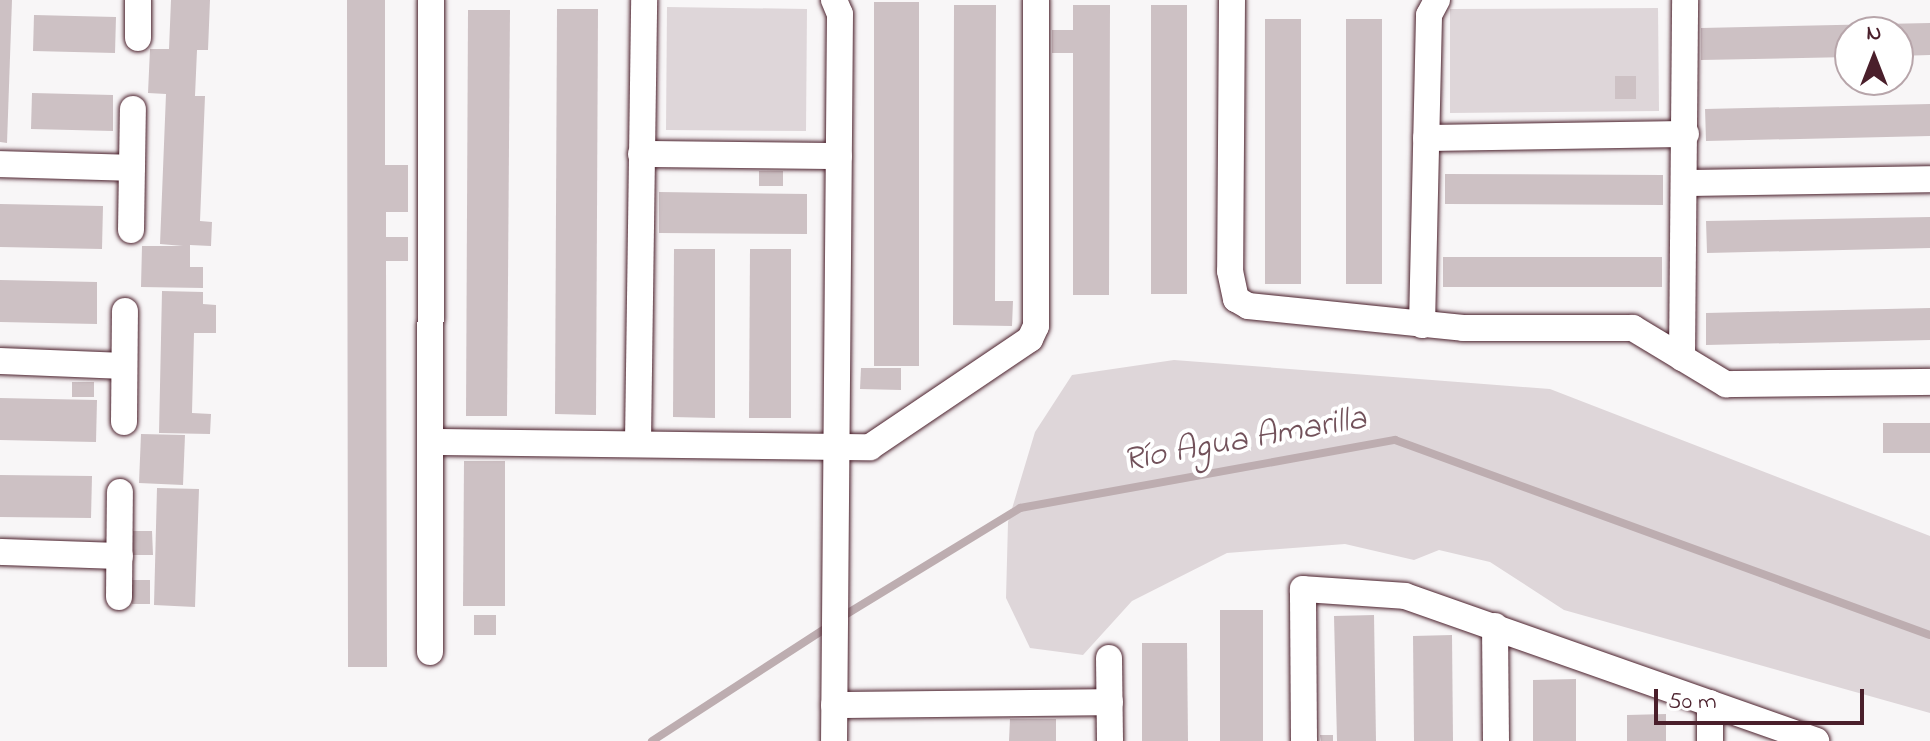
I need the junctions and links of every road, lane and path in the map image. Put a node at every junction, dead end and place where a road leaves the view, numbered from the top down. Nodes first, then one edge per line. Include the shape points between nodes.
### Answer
1 (138, 0) edge
2 (431, 0) edge
3 (644, 0) edge
4 (1036, 0) edge
5 (1232, 0) edge
6 (1685, 0) edge
7 (841, 5) edge
8 (1427, 5) edge
9 (138, 38) dead end
10 (133, 109) dead end
11 (1686, 134) junction
12 (1426, 138) junction
13 (641, 154) junction
14 (839, 156) junction
15 (0, 164) edge
16 (132, 168) junction
17 (1930, 179) edge
18 (1687, 183) junction
19 (131, 230) dead end
20 (125, 311) dead end
21 (1422, 325) junction
22 (1682, 358) junction
23 (0, 361) edge
24 (124, 366) junction
25 (1930, 382) edge
26 (124, 422) dead end
27 (433, 442) junction
28 (638, 442) junction
29 (834, 447) junction
30 (120, 492) dead end
31 (0, 552) edge
32 (120, 556) junction
33 (119, 597) dead end
34 (1495, 626) junction
35 (430, 652) dead end
36 (1109, 658) dead end
37 (1110, 702) junction
38 (1710, 703) junction
39 (834, 705) junction
40 (834, 741) edge
41 (1110, 741) edge
42 (1304, 741) edge
43 (1496, 741) edge
44 (1710, 741) edge
45 (1816, 741) edge

1 - 9 street
2 - 27 street
3 - 13 street
4 - 29 street via 1036,326 1030,339 902,431 870,447
5 - 21 street via 1230,271 1236,299 1266,311
6 - 11 street
7 - 14 street
8 - 12 street
10 - 16 street
11 - 12 street
11 - 18 street
12 - 21 street
13 - 14 street
13 - 28 street
14 - 29 street
15 - 16 street
16 - 19 street
17 - 18 street
18 - 22 street
20 - 24 street
21 - 22 street via 1633,328
22 - 25 street via 1726,384
23 - 24 street
24 - 26 street
27 - 28 street
27 - 35 street
28 - 29 street
29 - 39 street
30 - 32 street
31 - 32 street
32 - 33 street
34 - 38 street
34 - 42 street via 1405,596 1303,589
34 - 43 street
36 - 37 street
37 - 39 street
37 - 41 street
38 - 44 street
38 - 45 street
39 - 40 street

